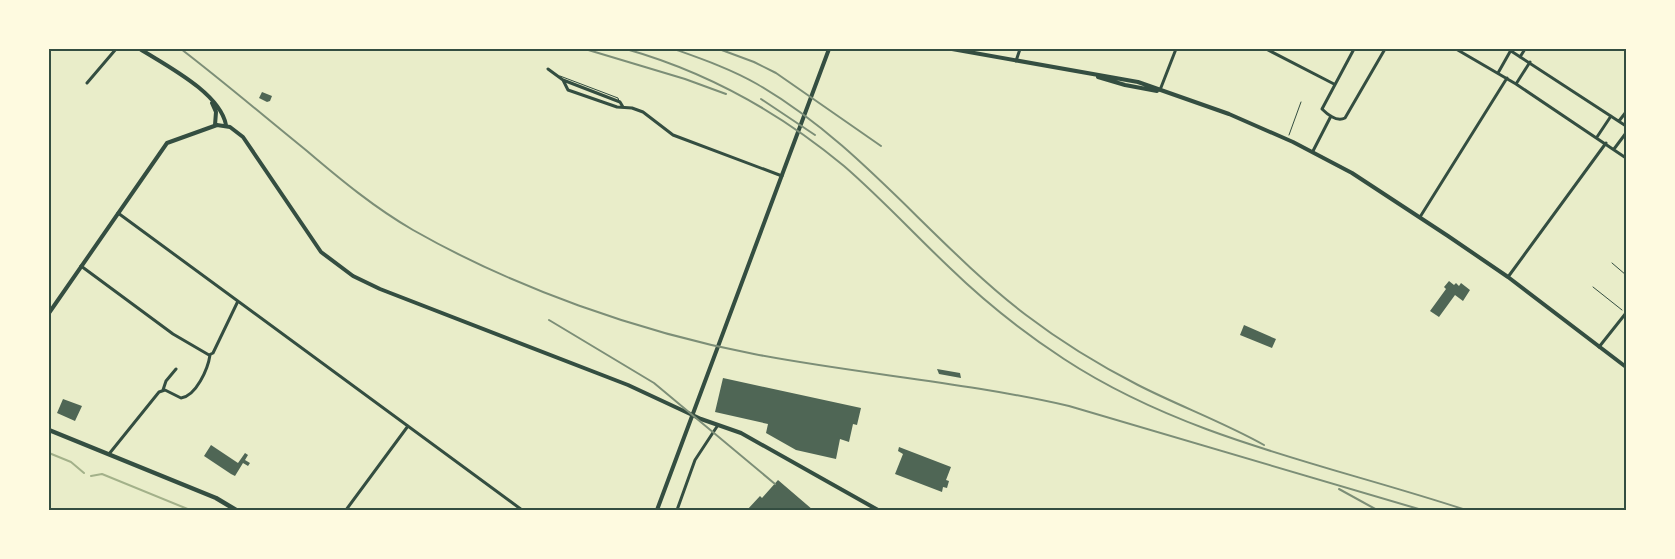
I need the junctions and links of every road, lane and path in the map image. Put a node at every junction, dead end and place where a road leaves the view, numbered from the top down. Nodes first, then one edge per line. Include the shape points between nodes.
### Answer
1 (116, 49) edge
2 (140, 49) edge
3 (829, 49) edge
4 (952, 49) edge
5 (1020, 49) edge
6 (1176, 49) edge
7 (1266, 49) edge
8 (1354, 49) edge
9 (1385, 49) edge
10 (1456, 49) edge
11 (1525, 49) edge
12 (1510, 50) edge
13 (1520, 56) junction
14 (1016, 61) junction
15 (1530, 62) junction
16 (548, 69) dead end
17 (1498, 73) junction
18 (557, 74) junction
19 (1507, 78) junction
20 (562, 80) junction
21 (87, 84) dead end
22 (1334, 84) junction
23 (1516, 84) junction
24 (202, 91) junction
25 (1160, 91) junction
26 (620, 102) junction
27 (1301, 102) dead end
28 (623, 107) junction
29 (1626, 112) edge
30 (1331, 116) junction
31 (1611, 116) junction
32 (1619, 121) junction
33 (215, 125) junction
34 (226, 125) junction
35 (1626, 126) edge
36 (1626, 132) edge
37 (1597, 137) junction
38 (1287, 139) junction
39 (1606, 143) junction
40 (1614, 149) junction
41 (1313, 151) junction
42 (1626, 158) edge
43 (782, 176) junction
44 (118, 213) junction
45 (1420, 217) junction
46 (1612, 263) dead end
47 (81, 266) junction
48 (1626, 275) edge
49 (1508, 277) junction
50 (1593, 287) dead end
51 (238, 301) junction
52 (49, 313) edge
53 (1626, 313) edge
54 (1599, 346) junction
55 (210, 355) junction
56 (1626, 367) edge
57 (176, 369) dead end
58 (163, 390) junction
59 (718, 425) junction
60 (408, 426) junction
61 (49, 430) edge
62 (109, 454) junction
63 (236, 510) edge
64 (346, 510) edge
65 (522, 510) edge
66 (657, 510) edge
67 (677, 510) edge
68 (878, 510) edge

1 - 21 street
2 - 24 street
3 - 43 street
4 - 14 street
5 - 14 street
6 - 25 street
7 - 22 street
8 - 22 street
9 - 30 street via 1345,118 1341,120
10 - 17 street
11 - 13 street
12 - 13 street
12 - 17 street
13 - 15 street
14 - 25 street
15 - 23 street
15 - 31 street
16 - 18 street
17 - 19 street
18 - 20 street
18 - 26 lane via 618,98
19 - 23 street
19 - 45 street
20 - 26 street
20 - 28 street via 568,90
22 - 30 street via 1322,109
23 - 37 street
24 - 33 street via 215,108
24 - 34 street via 219,108
25 - 38 street via 1220,111
26 - 28 street
27 - 38 path
28 - 43 street via 643,112 673,135
29 - 32 street
30 - 41 street
31 - 32 street
31 - 37 street
32 - 35 street
33 - 34 street
33 - 44 street via 167,143
34 - 59 street via 243,137 313,242 335,264 353,276 628,385
36 - 40 street
37 - 39 street
38 - 41 street
39 - 40 street
39 - 49 street
40 - 42 street
41 - 45 street
43 - 66 street
44 - 47 street
44 - 51 street
45 - 49 street
46 - 48 path
47 - 52 street
47 - 55 street via 173,334
49 - 54 street
50 - 53 path
51 - 55 street
51 - 60 street
53 - 54 street
54 - 56 street
55 - 58 street via 207,370 186,397 178,398
57 - 58 street
58 - 62 street
59 - 67 street via 695,460
59 - 68 street via 751,438
60 - 64 street
60 - 65 street
61 - 62 main road
62 - 63 main road via 216,498

